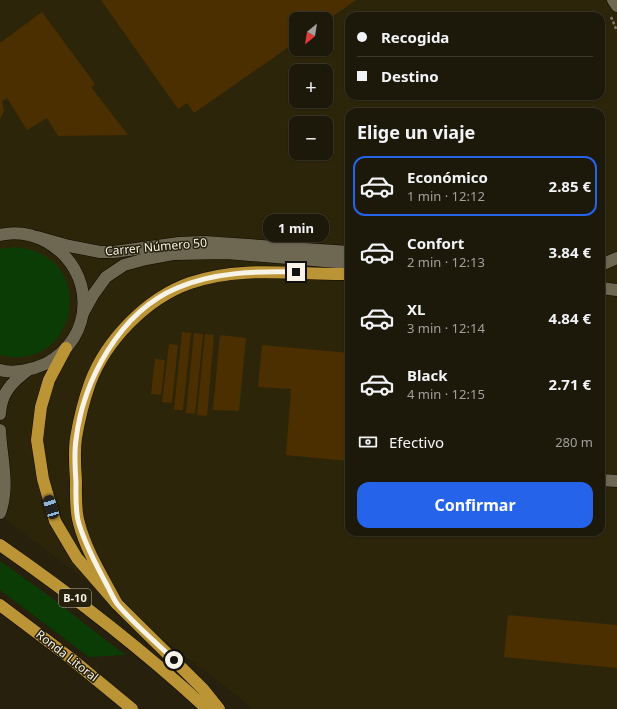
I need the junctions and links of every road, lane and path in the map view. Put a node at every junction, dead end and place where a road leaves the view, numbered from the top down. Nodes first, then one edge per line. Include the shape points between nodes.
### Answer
1 (613, 0) edge
2 (617, 6) edge
3 (0, 235) edge
4 (37, 237) junction
5 (345, 252) edge
6 (617, 258) edge
7 (345, 263) edge
8 (605, 263) edge
9 (345, 274) edge
10 (605, 288) edge
11 (617, 290) edge
12 (83, 313) junction
13 (66, 348) junction
14 (30, 369) junction
15 (0, 370) edge
16 (0, 414) edge
17 (0, 430) edge
18 (0, 446) edge
19 (605, 480) edge
20 (617, 481) edge
21 (0, 513) edge
22 (0, 544) edge
23 (117, 604) junction
24 (0, 605) edge
25 (132, 709) edge
26 (207, 709) edge
27 (219, 709) edge

1 - 2 street
3 - 4 street via 23,233
4 - 5 street, Carrer Número 50 via 100,252 204,242
4 - 12 street via 52,245 72,264 82,285
6 - 8 street
7 - 12 street, Carrer Número 50 via 226,253 173,254 146,259 124,265 106,277
9 - 23 highway via 250,273 192,283 164,294 142,310 110,348 90,383 76,440 75,468 78,522 92,559
10 - 11 street
12 - 13 street via 80,326
13 - 14 street via 50,361
13 - 23 highway via 49,380 41,407 37,440 42,480 55,521 77,558
14 - 15 street via 15,372
14 - 16 street via 14,380 9,387 2,400
17 - 18 street
18 - 21 street via 5,486
19 - 20 street
22 - 26 highway, B-10 via 147,656
23 - 27 highway via 203,689
24 - 25 highway, Ronda Litoral

